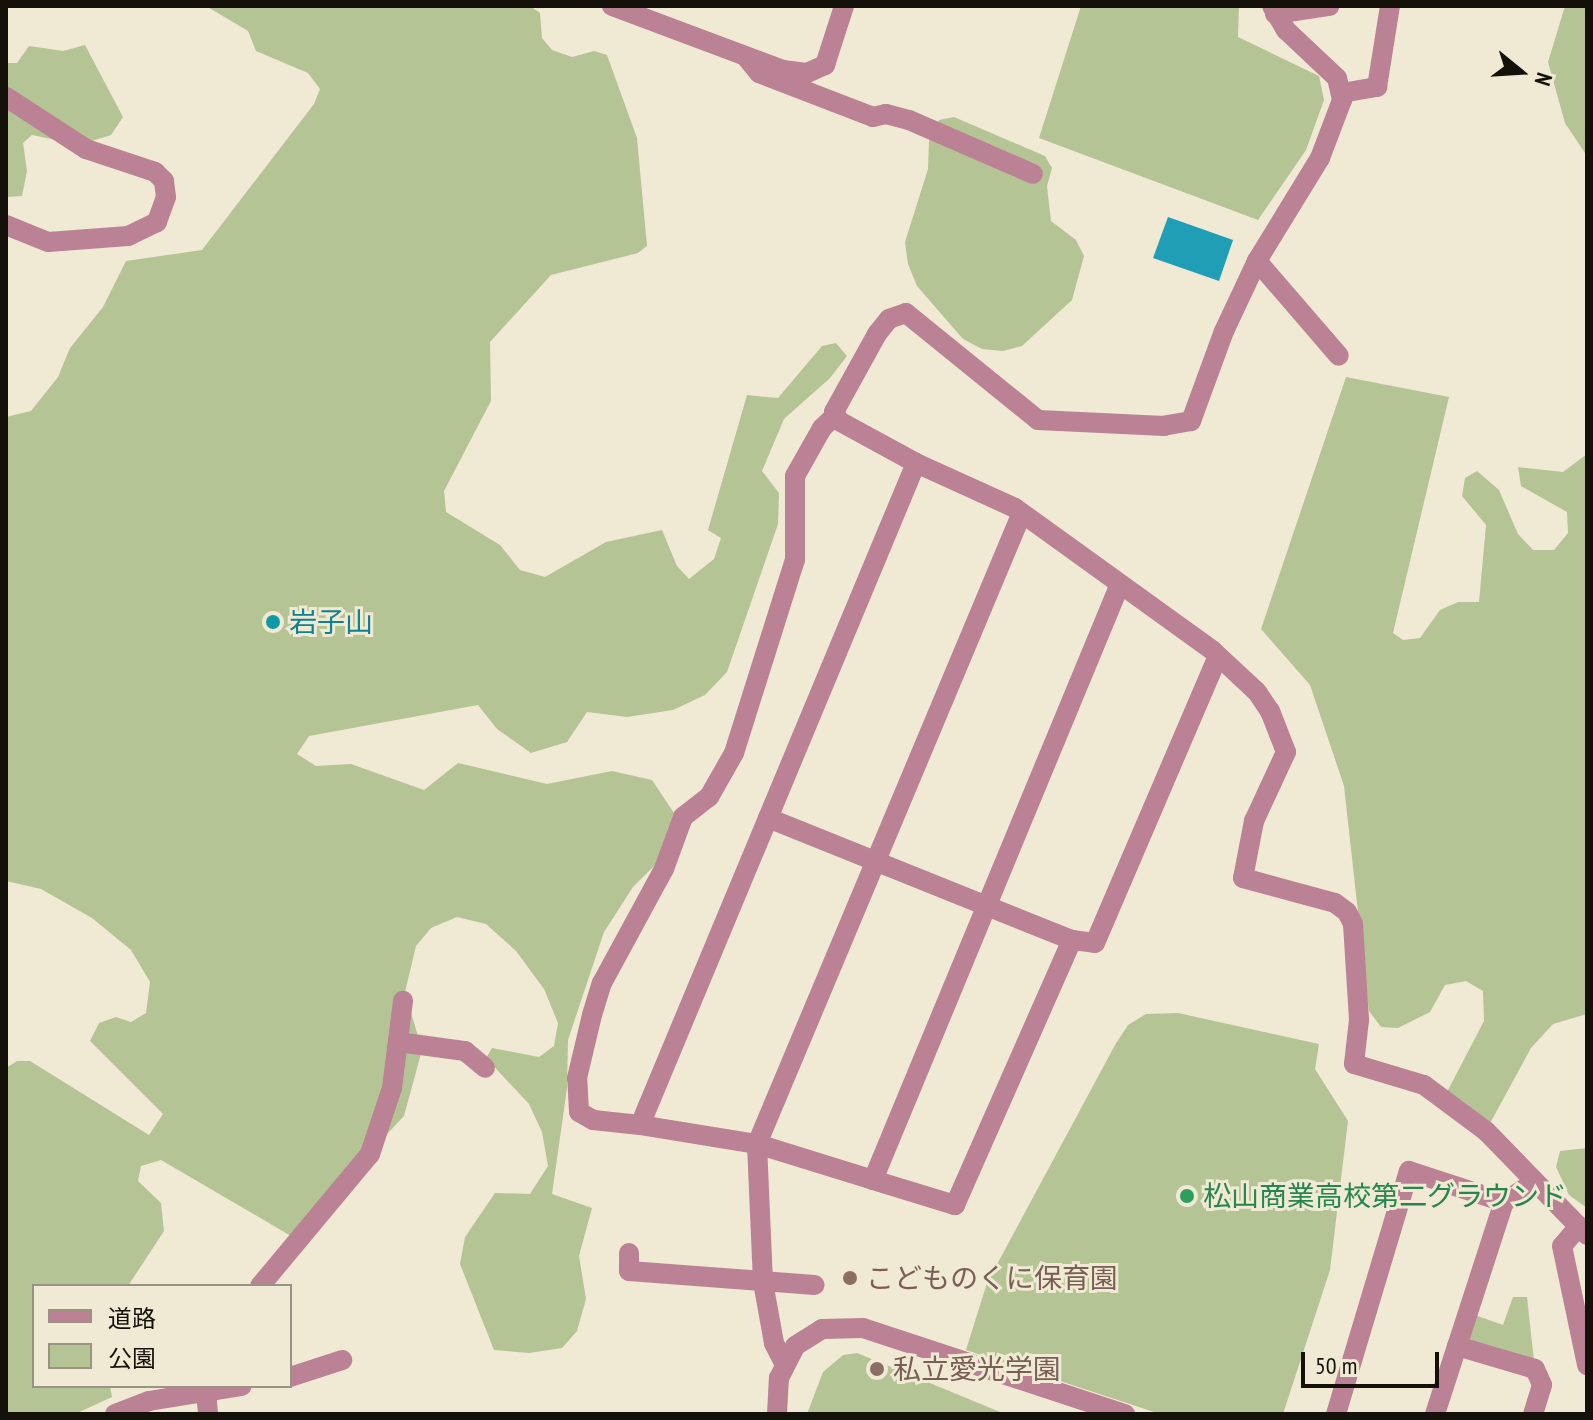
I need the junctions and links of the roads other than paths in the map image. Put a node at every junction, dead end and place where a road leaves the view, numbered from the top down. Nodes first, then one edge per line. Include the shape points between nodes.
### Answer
1 (612, 6) edge
2 (844, 6) edge
3 (1329, 6) edge
4 (1390, 6) edge
5 (1273, 10) edge
6 (746, 57) junction
7 (1342, 93) junction
8 (6, 97) edge
9 (1033, 174) dead end
10 (6, 225) edge
11 (1257, 261) junction
12 (1339, 356) dead end
13 (836, 415) junction
14 (916, 463) junction
15 (1021, 515) junction
16 (1120, 584) junction
17 (1218, 656) junction
18 (768, 818) junction
19 (878, 860) junction
20 (989, 905) junction
21 (1072, 940) junction
22 (403, 1001) dead end
23 (398, 1042) junction
24 (485, 1068) dead end
25 (640, 1125) junction
26 (757, 1144) junction
27 (873, 1180) junction
28 (1535, 1182) junction
29 (1504, 1202) junction
30 (1583, 1230) edge
31 (629, 1253) dead end
32 (763, 1282) junction
33 (262, 1284) edge
34 (814, 1285) dead end
35 (1457, 1346) junction
36 (1586, 1359) edge
37 (342, 1360) dead end
38 (784, 1363) junction
39 (292, 1376) edge
40 (209, 1389) edge
41 (115, 1414) edge
42 (208, 1414) edge
43 (777, 1414) edge
44 (1125, 1414) edge
45 (1336, 1414) edge
46 (1435, 1414) edge
47 (1533, 1414) edge

1 - 6 street
2 - 6 street via 819,69 796,73
3 - 5 street
4 - 7 street via 1377,87
5 - 7 street via 1326,64
6 - 9 street via 759,73 873,117 886,114 909,120
7 - 11 street via 1314,169
8 - 10 street via 86,149 155,172 164,181 166,197 157,222 128,236 48,242
11 - 12 street
11 - 13 street via 1224,331 1198,410 1180,425 1038,420 906,313 889,319 877,334 836,402
13 - 14 street
13 - 25 street via 795,476 795,560 734,753 709,797 683,817 664,869 602,983 592,1015 577,1078 579,1112 593,1120
14 - 15 street
14 - 18 street
15 - 16 street
15 - 19 street
16 - 17 street
16 - 20 street
17 - 21 street via 1095,943
17 - 28 street via 1270,711 1286,752 1254,821 1243,878 1335,903 1347,912 1353,924 1359,1020 1354,1064 1424,1085 1486,1131
18 - 19 street
18 - 25 street
19 - 20 street
19 - 26 street
20 - 21 street
20 - 27 street
21 - 27 street via 955,1205
22 - 23 street
23 - 24 street via 456,1048
23 - 33 street via 392,1088 370,1154
25 - 26 street
26 - 27 street
26 - 32 street
28 - 29 street
28 - 30 street
29 - 35 street
29 - 45 street via 1409,1171
30 - 36 street via 1562,1246
31 - 32 street via 629,1271
32 - 34 street
32 - 38 street via 774,1343
35 - 46 street
35 - 47 street via 1535,1369 1542,1385
37 - 39 street
38 - 43 street
38 - 44 street via 795,1346 822,1329 863,1328
40 - 41 street
40 - 42 street

